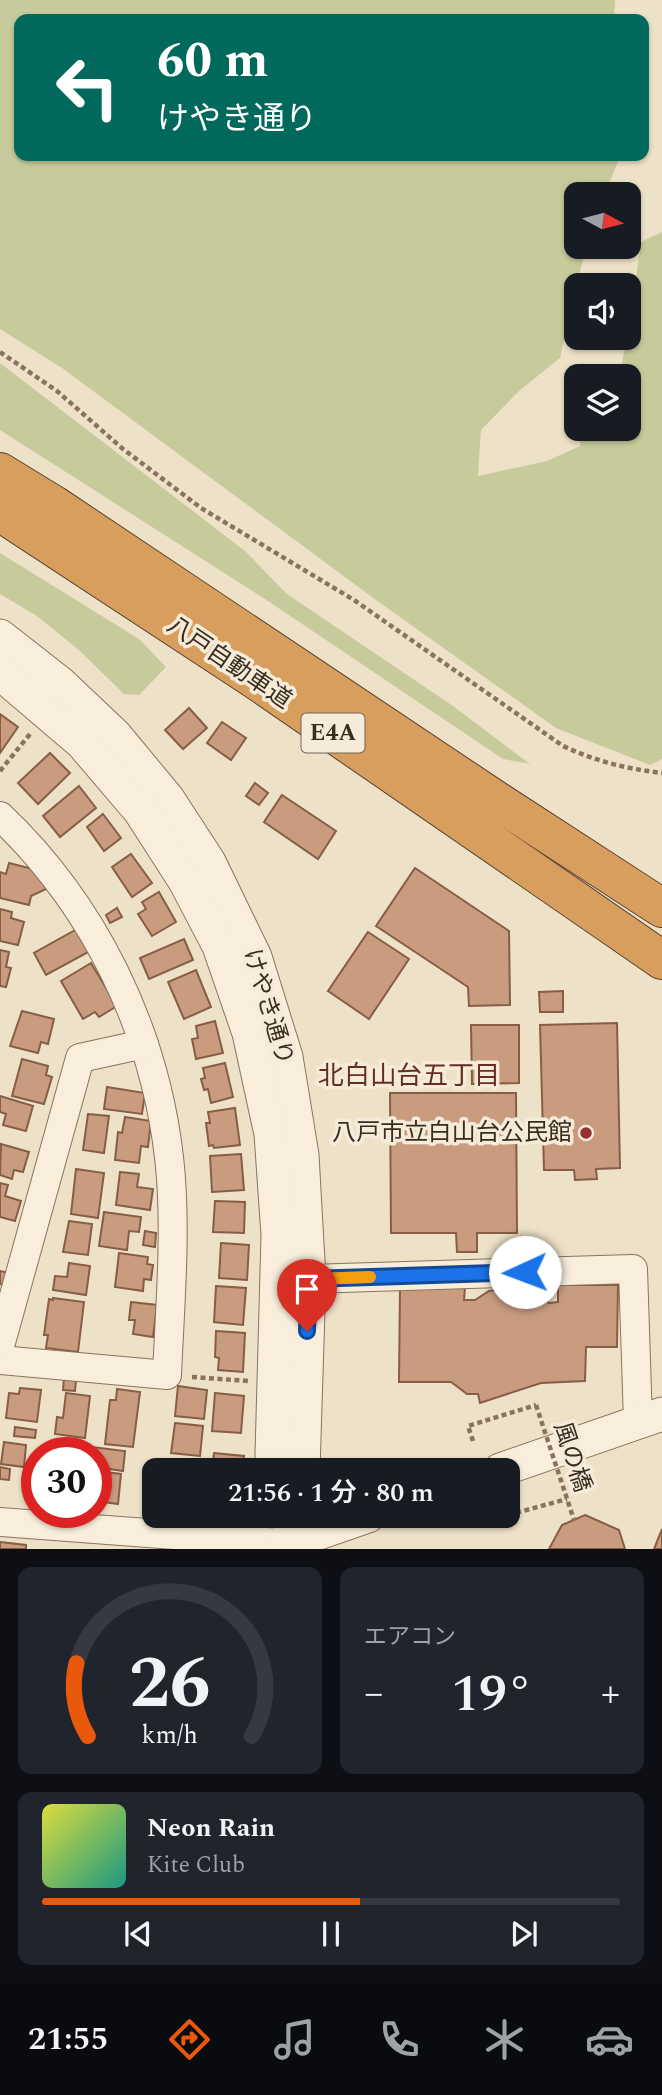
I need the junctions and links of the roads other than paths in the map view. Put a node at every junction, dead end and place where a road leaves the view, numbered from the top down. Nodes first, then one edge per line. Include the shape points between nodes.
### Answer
1 (0, 472) edge
2 (0, 512) edge
3 (0, 636) edge
4 (0, 673) edge
5 (0, 816) edge
6 (662, 908) edge
7 (662, 960) edge
8 (144, 1044) junction
9 (309, 1279) junction
10 (0, 1346) edge
11 (0, 1360) edge
12 (650, 1418) edge
13 (272, 1458) edge
14 (303, 1458) edge
15 (520, 1463) edge
16 (0, 1522) edge
17 (323, 1528) edge
18 (296, 1535) edge

1 - 6 highway, 八戸自動車道 / E4A
2 - 7 highway, 八戸自動車道 / E4A via 253,678
3 - 9 street, けやき通り via 60,682 115,736 168,799 209,862 255,957 286,1058 302,1155
4 - 13 street, けやき通り via 82,743 140,811 219,946 249,1033 271,1134 278,1235
5 - 8 street via 29,843 97,938
8 - 10 street via 80,1058
8 - 11 street via 161,1100 169,1159 167,1375
9 - 12 street via 633,1269
9 - 14 street, けやき通り
12 - 15 street
16 - 18 street
17 - 18 street

